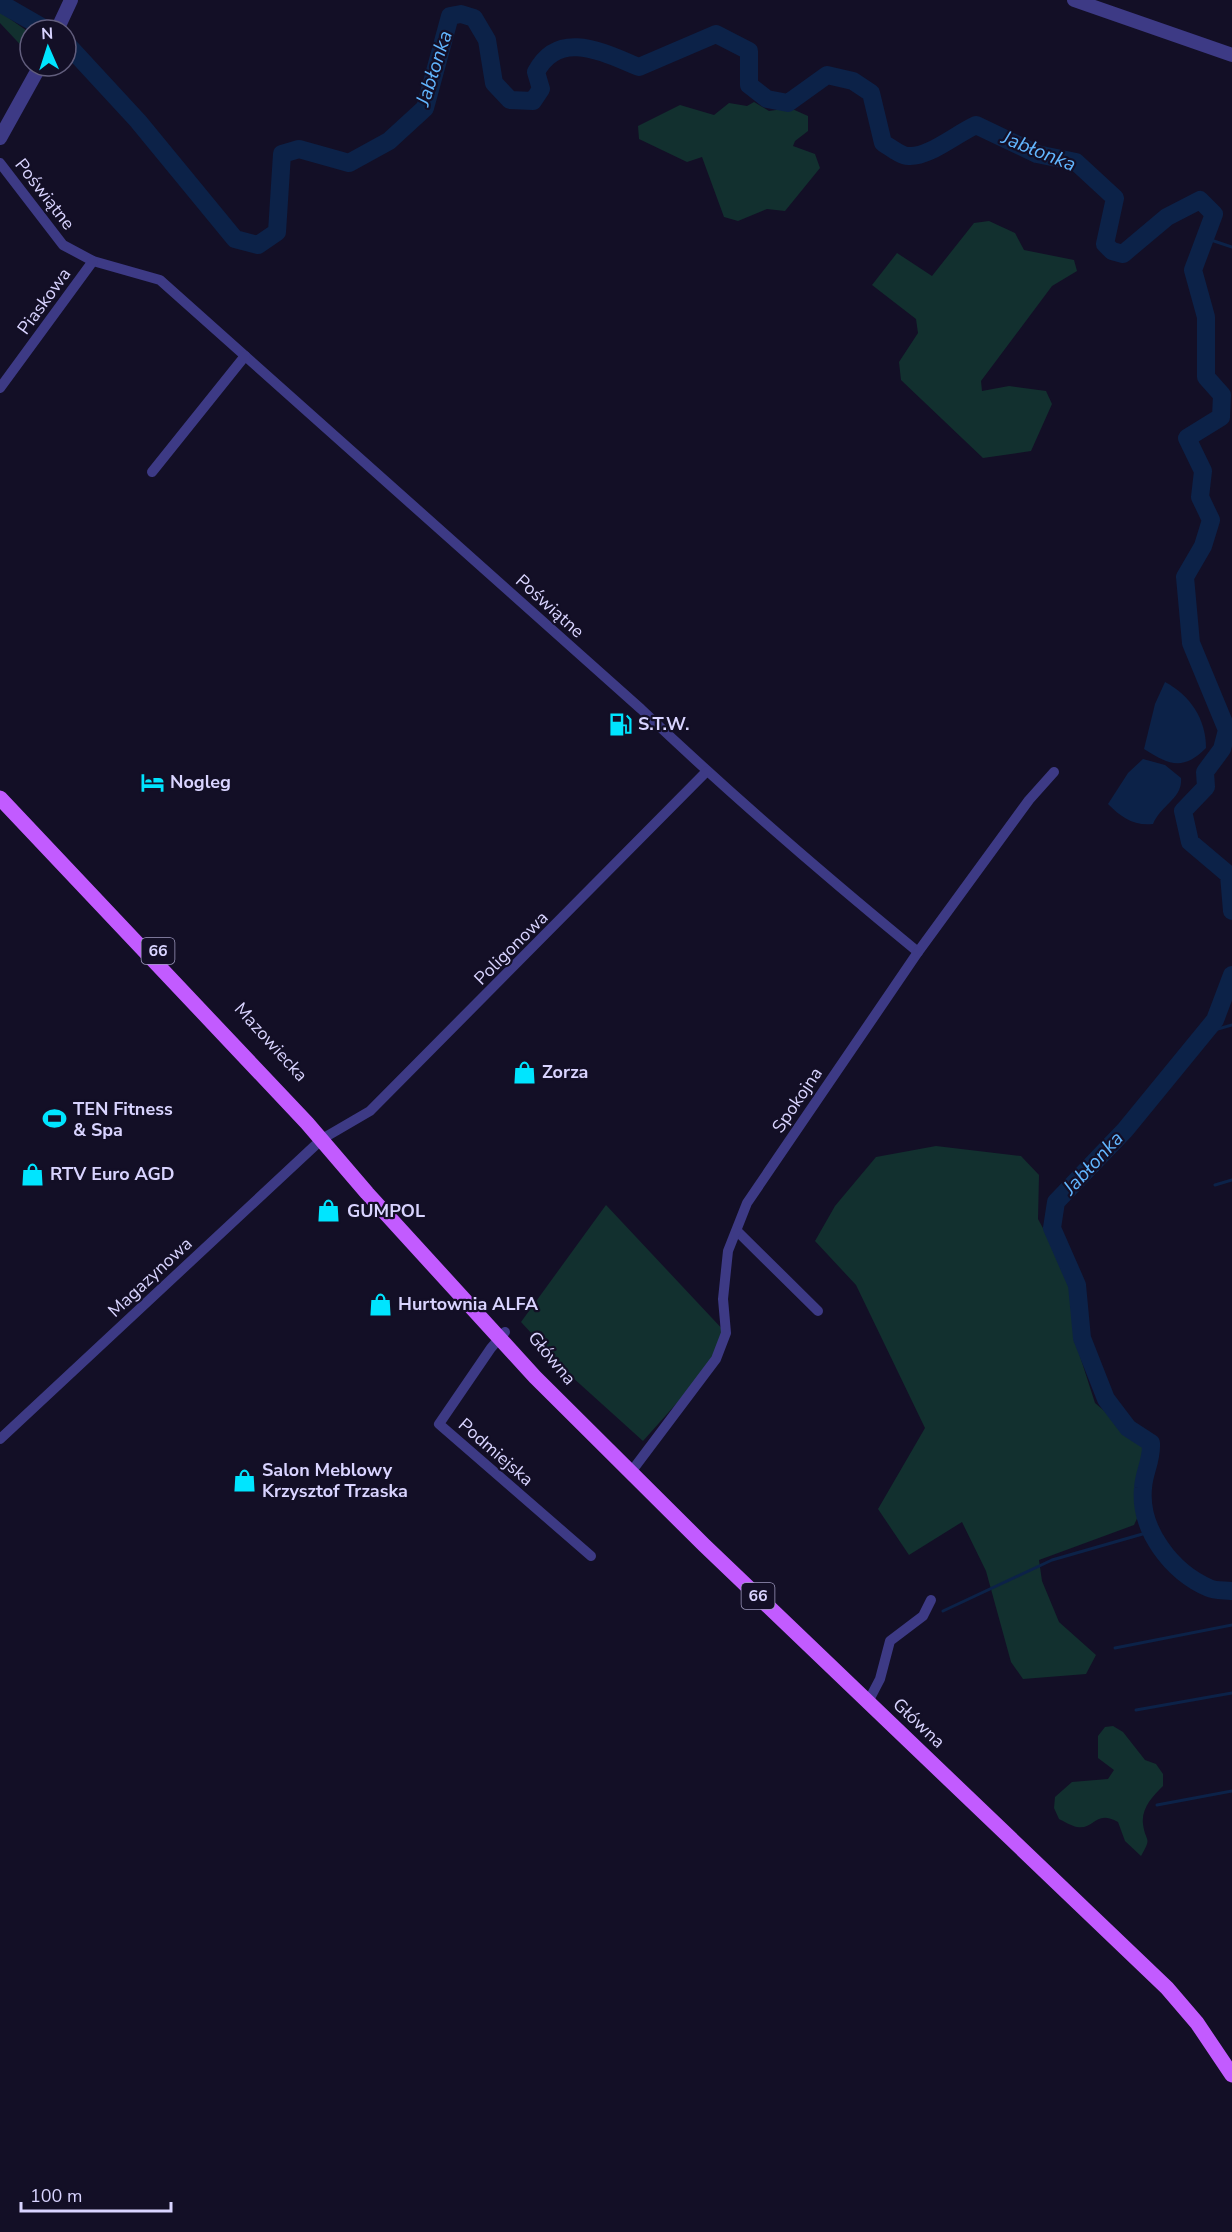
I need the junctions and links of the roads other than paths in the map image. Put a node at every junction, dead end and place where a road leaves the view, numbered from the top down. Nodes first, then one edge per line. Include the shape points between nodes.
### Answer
1 (71, 0) edge
2 (1074, 0) edge
3 (63, 18) edge
4 (1232, 55) edge
5 (33, 78) edge
6 (0, 138) edge
7 (0, 163) edge
8 (93, 261) junction
9 (245, 356) junction
10 (0, 388) edge
11 (152, 472) dead end
12 (707, 771) junction
13 (1054, 772) dead end
14 (0, 785) edge
15 (0, 798) edge
16 (918, 952) junction
17 (326, 1137) junction
18 (736, 1231) junction
19 (818, 1311) dead end
20 (502, 1335) junction
21 (2, 1434) edge
22 (631, 1472) junction
23 (591, 1556) dead end
24 (931, 1600) dead end
25 (868, 1702) junction
26 (1232, 2075) edge

1 - 3 street
2 - 4 street
5 - 6 street
7 - 8 street, Poświątne via 63,245
8 - 9 street, Poświątne via 160,280
8 - 10 street, Piaskowa
9 - 11 street
9 - 12 street, Poświątne
12 - 16 street, Poświątne
12 - 17 street, Poligonowa via 370,1111
13 - 16 street, Spokojna via 1029,800
14 - 17 main road, Mazowiecka / 66 via 216,1011
15 - 17 main road, Mazowiecka / 66
16 - 18 street, Spokojna via 747,1203
17 - 20 main road, Mazowiecka / 66
17 - 21 street, Magazynowa
18 - 19 street
18 - 22 street, Spokojna via 728,1251 723,1299 726,1333 716,1359
20 - 22 main road, Główna / 66 via 544,1375 569,1409
20 - 23 street, Podmiejska via 439,1424
22 - 25 main road, Główna / 66
24 - 25 street via 923,1616 890,1641 880,1679
25 - 26 main road, Główna / 66 via 1167,1988 1197,2023

